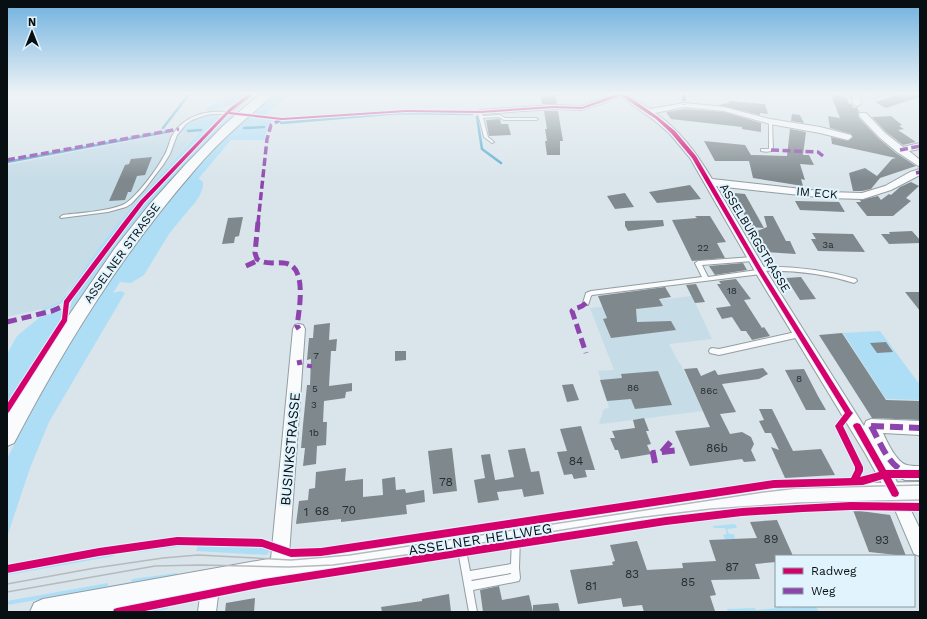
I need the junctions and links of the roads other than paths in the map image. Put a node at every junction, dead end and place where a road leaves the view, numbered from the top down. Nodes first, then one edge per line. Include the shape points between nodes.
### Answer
1 (770, 121) edge
2 (186, 122) edge
3 (236, 122) edge
4 (483, 122) edge
5 (660, 122) edge
6 (775, 122) edge
7 (870, 122) edge
8 (848, 137) dead end
9 (492, 142) dead end
10 (920, 146) edge
11 (762, 150) dead end
12 (900, 150) junction
13 (920, 164) edge
14 (920, 172) edge
15 (709, 182) junction
16 (63, 217) dead end
17 (753, 259) junction
18 (760, 270) junction
19 (706, 279) junction
20 (854, 282) dead end
21 (586, 303) dead end
22 (299, 329) dead end
23 (800, 334) junction
24 (712, 351) dead end
25 (920, 428) edge
26 (7, 436) edge
27 (920, 473) edge
28 (895, 493) junction
29 (920, 493) edge
30 (517, 533) junction
31 (461, 542) junction
32 (920, 548) edge
33 (514, 568) junction
34 (279, 569) junction
35 (467, 576) junction
36 (211, 580) junction
37 (469, 586) junction
38 (43, 612) edge
39 (207, 612) edge
40 (473, 612) edge

1 - 11 lane via 771,150
2 - 16 lane via 175,135 165,160 128,203
3 - 26 main road, ASSELNER STRASSE via 204,152 157,205 122,250 84,304
4 - 9 lane via 486,138
5 - 15 street, ASSELBURGSTRASSE via 694,157
6 - 8 street
7 - 12 street
10 - 12 street
12 - 13 street
14 - 15 street, IM ECK via 888,188 863,196 828,195
15 - 17 street, ASSELBURGSTRASSE
17 - 18 street, ASSELBURGSTRASSE
17 - 19 lane via 698,263
18 - 19 lane
18 - 20 lane via 780,268 827,273
18 - 23 street, ASSELBURGSTRASSE
19 - 21 lane via 592,293 588,295
22 - 34 street, BUSINKSTRASSE
23 - 24 lane via 719,352
23 - 28 street, ASSELBURGSTRASSE
25 - 27 street via 871,426 900,471
28 - 29 main road, ASSELNER HELLWEG
28 - 30 main road, ASSELNER HELLWEG via 808,494 732,502
28 - 32 street, ASSELBURGSTRASSE
30 - 31 main road, ASSELNER HELLWEG
30 - 33 lane
31 - 34 main road, ASSELNER HELLWEG
31 - 35 lane
33 - 35 lane
33 - 37 lane via 516,578
34 - 36 main road, ASSELNER HELLWEG
35 - 37 lane
36 - 38 main road, ASSELNER HELLWEG
36 - 39 street
37 - 40 lane

